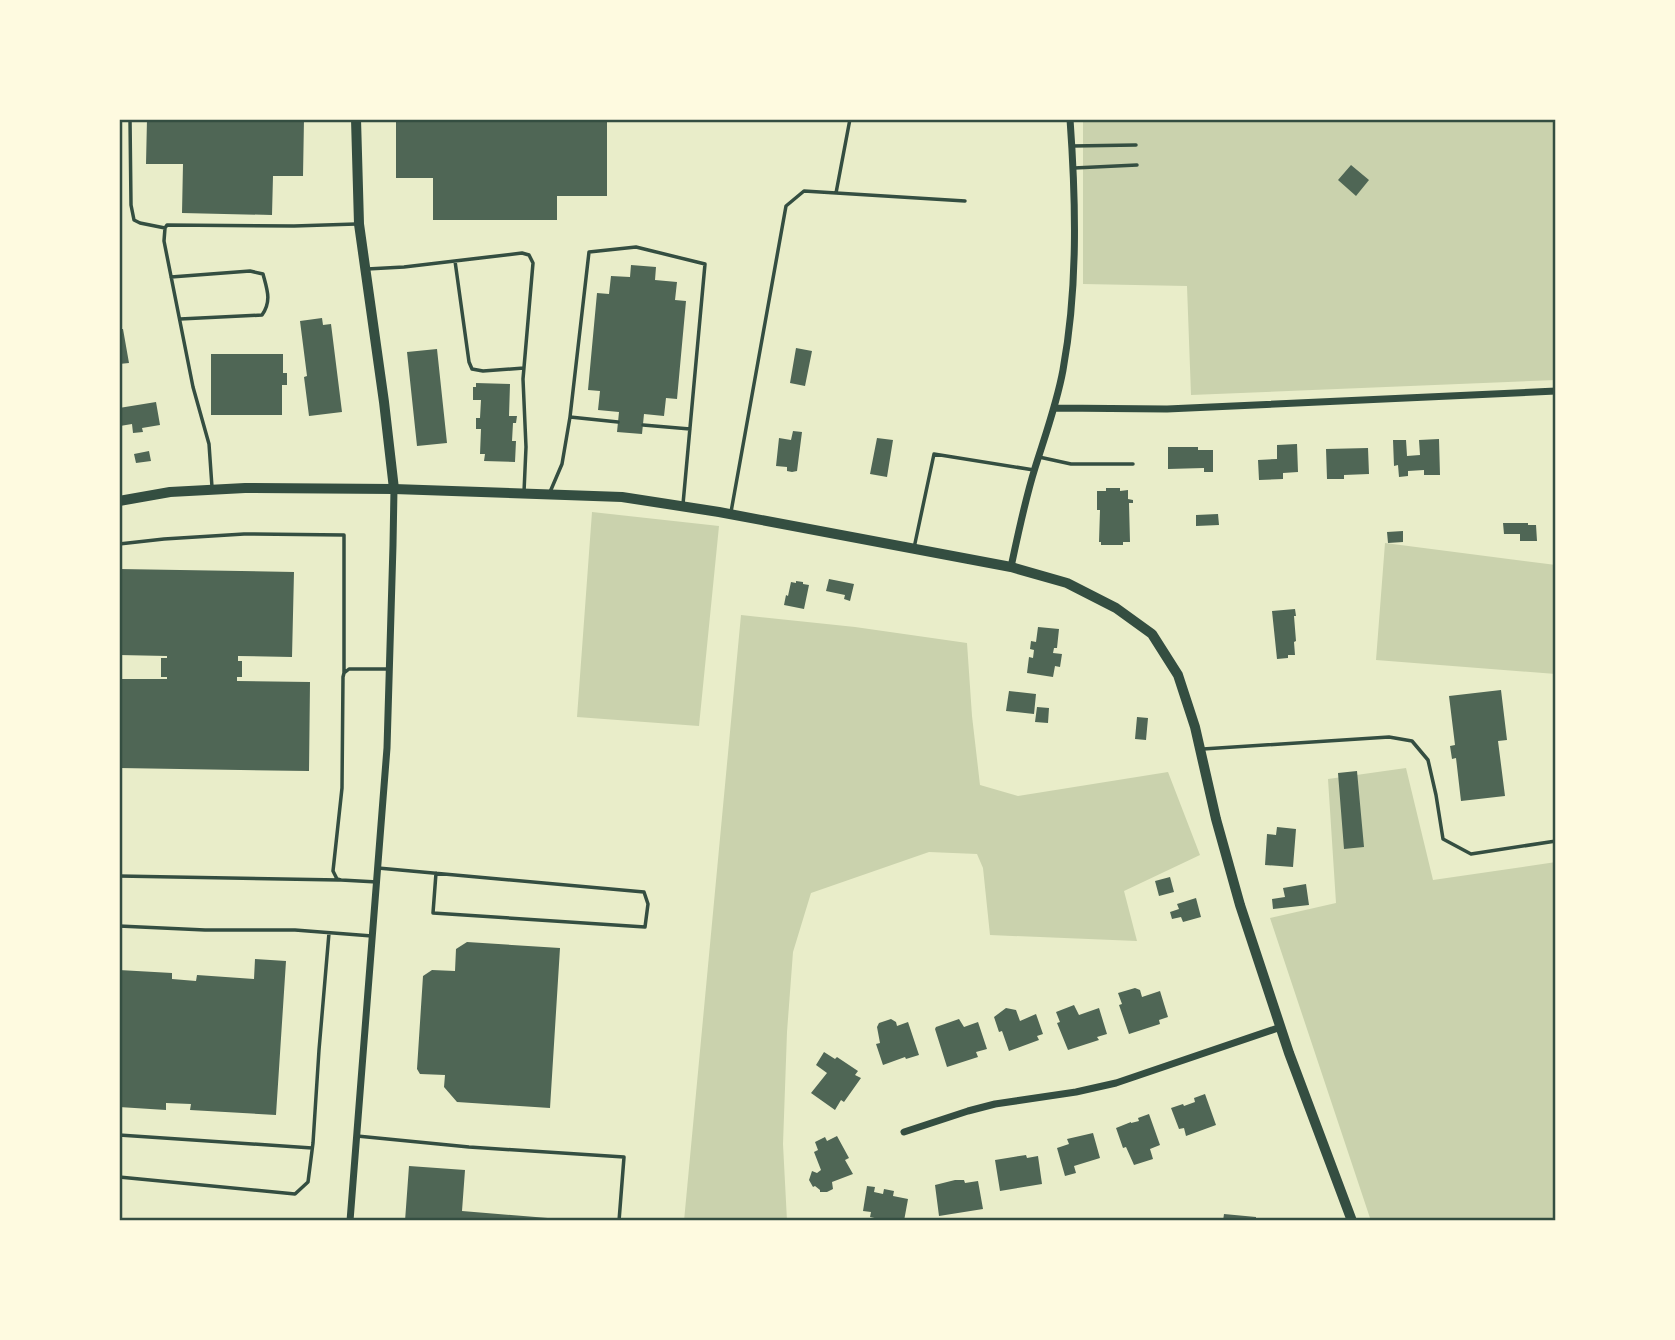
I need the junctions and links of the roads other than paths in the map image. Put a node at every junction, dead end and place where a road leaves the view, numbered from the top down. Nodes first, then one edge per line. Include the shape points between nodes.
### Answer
1 (130, 119) edge
2 (356, 119) edge
3 (850, 119) edge
4 (1070, 119) edge
5 (1136, 145) dead end
6 (1072, 146) junction
7 (1137, 165) dead end
8 (1072, 168) junction
9 (835, 193) junction
10 (965, 201) dead end
11 (359, 224) junction
12 (165, 228) junction
13 (455, 261) junction
14 (365, 269) junction
15 (171, 277) junction
16 (180, 318) junction
17 (524, 368) junction
18 (1556, 391) edge
19 (1054, 408) junction
20 (570, 417) junction
21 (618, 422) dead end
22 (643, 425) dead end
23 (690, 429) junction
24 (1039, 457) junction
25 (1133, 464) dead end
26 (1034, 470) junction
27 (213, 489) junction
28 (394, 489) junction
29 (524, 493) junction
30 (549, 494) junction
31 (119, 501) edge
32 (683, 506) junction
33 (731, 514) junction
34 (119, 544) edge
35 (914, 550) junction
36 (1011, 567) junction
37 (390, 669) junction
38 (344, 673) junction
39 (1200, 749) junction
40 (1556, 841) edge
41 (378, 868) junction
42 (436, 873) junction
43 (119, 876) edge
44 (341, 880) junction
45 (377, 882) junction
46 (119, 926) edge
47 (329, 933) junction
48 (373, 936) junction
49 (1281, 1027) junction
50 (904, 1132) dead end
51 (119, 1135) edge
52 (357, 1136) junction
53 (312, 1148) junction
54 (119, 1177) edge
55 (350, 1221) edge
56 (619, 1221) edge
57 (1352, 1221) edge

1 - 12 lane via 134,220
2 - 11 main road
3 - 9 lane
4 - 6 street
5 - 6 lane
6 - 8 street
7 - 8 lane
8 - 19 street via 1070,308
9 - 10 lane
9 - 33 lane via 804,191 786,206
11 - 12 lane
11 - 14 main road
12 - 15 lane
13 - 14 lane
13 - 17 lane via 472,369
13 - 17 lane via 529,255 533,263
14 - 28 main road
15 - 16 lane
15 - 16 lane via 250,271 263,274 267,289 268,306 262,315
16 - 27 lane via 209,444
17 - 29 lane
18 - 19 street via 1167,409
19 - 24 street
20 - 21 lane
20 - 23 lane via 589,252 636,247 705,264
20 - 30 lane via 562,464
22 - 23 lane
23 - 32 lane
24 - 25 lane via 1071,464
24 - 26 street
26 - 35 lane via 934,454
26 - 36 street
27 - 28 main road
27 - 31 main road
28 - 29 main road
28 - 37 street
29 - 30 main road
30 - 32 main road
32 - 33 main road
33 - 35 main road
34 - 38 lane via 244,534 344,536
35 - 36 main road
36 - 39 main road via 1067,583 1116,608 1152,634 1178,675
37 - 38 lane via 349,669
37 - 41 street
38 - 44 lane via 342,788 333,871
39 - 40 lane via 1389,737 1412,741 1428,760 1443,839 1471,853
39 - 49 main road via 1240,905
41 - 42 lane
41 - 45 street
42 - 42 lane via 644,892 648,904 645,927 433,913
43 - 44 lane
44 - 45 lane
45 - 48 street
46 - 47 lane
47 - 48 lane
47 - 53 lane
48 - 52 street
49 - 50 street via 1116,1083 995,1104
49 - 57 main road
51 - 53 lane
52 - 55 street
52 - 56 lane via 624,1157
53 - 54 lane via 308,1182 295,1194

